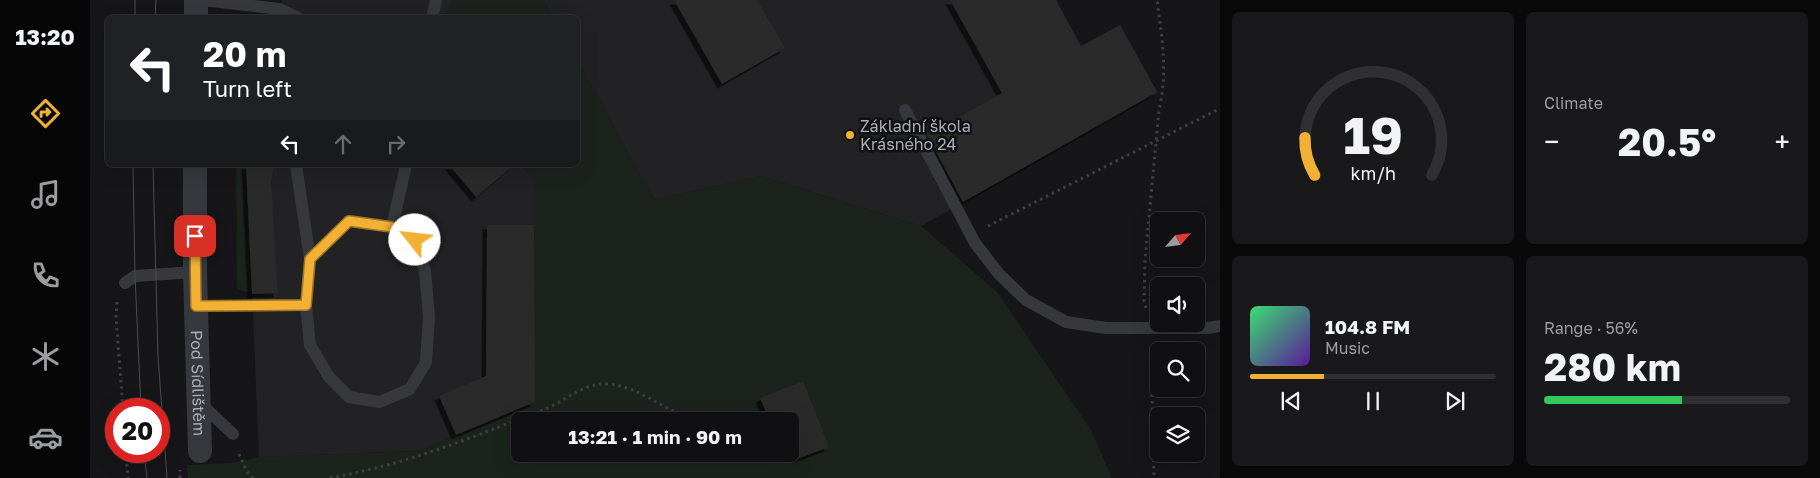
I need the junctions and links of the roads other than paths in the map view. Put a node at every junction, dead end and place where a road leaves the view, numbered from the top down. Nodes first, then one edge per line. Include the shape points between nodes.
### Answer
1 (196, 0) edge
2 (203, 0) edge
3 (436, 0) edge
4 (271, 4) edge
5 (196, 15) edge
6 (291, 15) edge
7 (433, 15) edge
8 (905, 110) dead end
9 (195, 167) edge
10 (296, 167) edge
11 (406, 167) edge
12 (392, 227) junction
13 (310, 259) junction
14 (195, 272) junction
15 (125, 283) road end
16 (306, 305) junction
17 (196, 306) junction
18 (1220, 326) edge
19 (198, 402) junction
20 (233, 434) road end
21 (200, 451) dead end

1 - 5 street
2 - 4 lane
3 - 7 lane
4 - 6 lane
8 - 18 lane via 970,235 999,274 1026,300 1066,322 1106,328
9 - 14 street, Pod Sídlištěm
10 - 13 lane
11 - 12 lane
12 - 13 lane via 349,221
12 - 16 lane via 415,240 425,271 429,317 426,362 410,389 380,402 349,397 328,376 310,345
13 - 16 lane
14 - 15 lane via 135,276
14 - 17 street, Pod Sídlištěm
16 - 17 lane
17 - 19 street, Pod Sídlištěm
19 - 20 lane
19 - 21 street, Pod Sídlištěm

